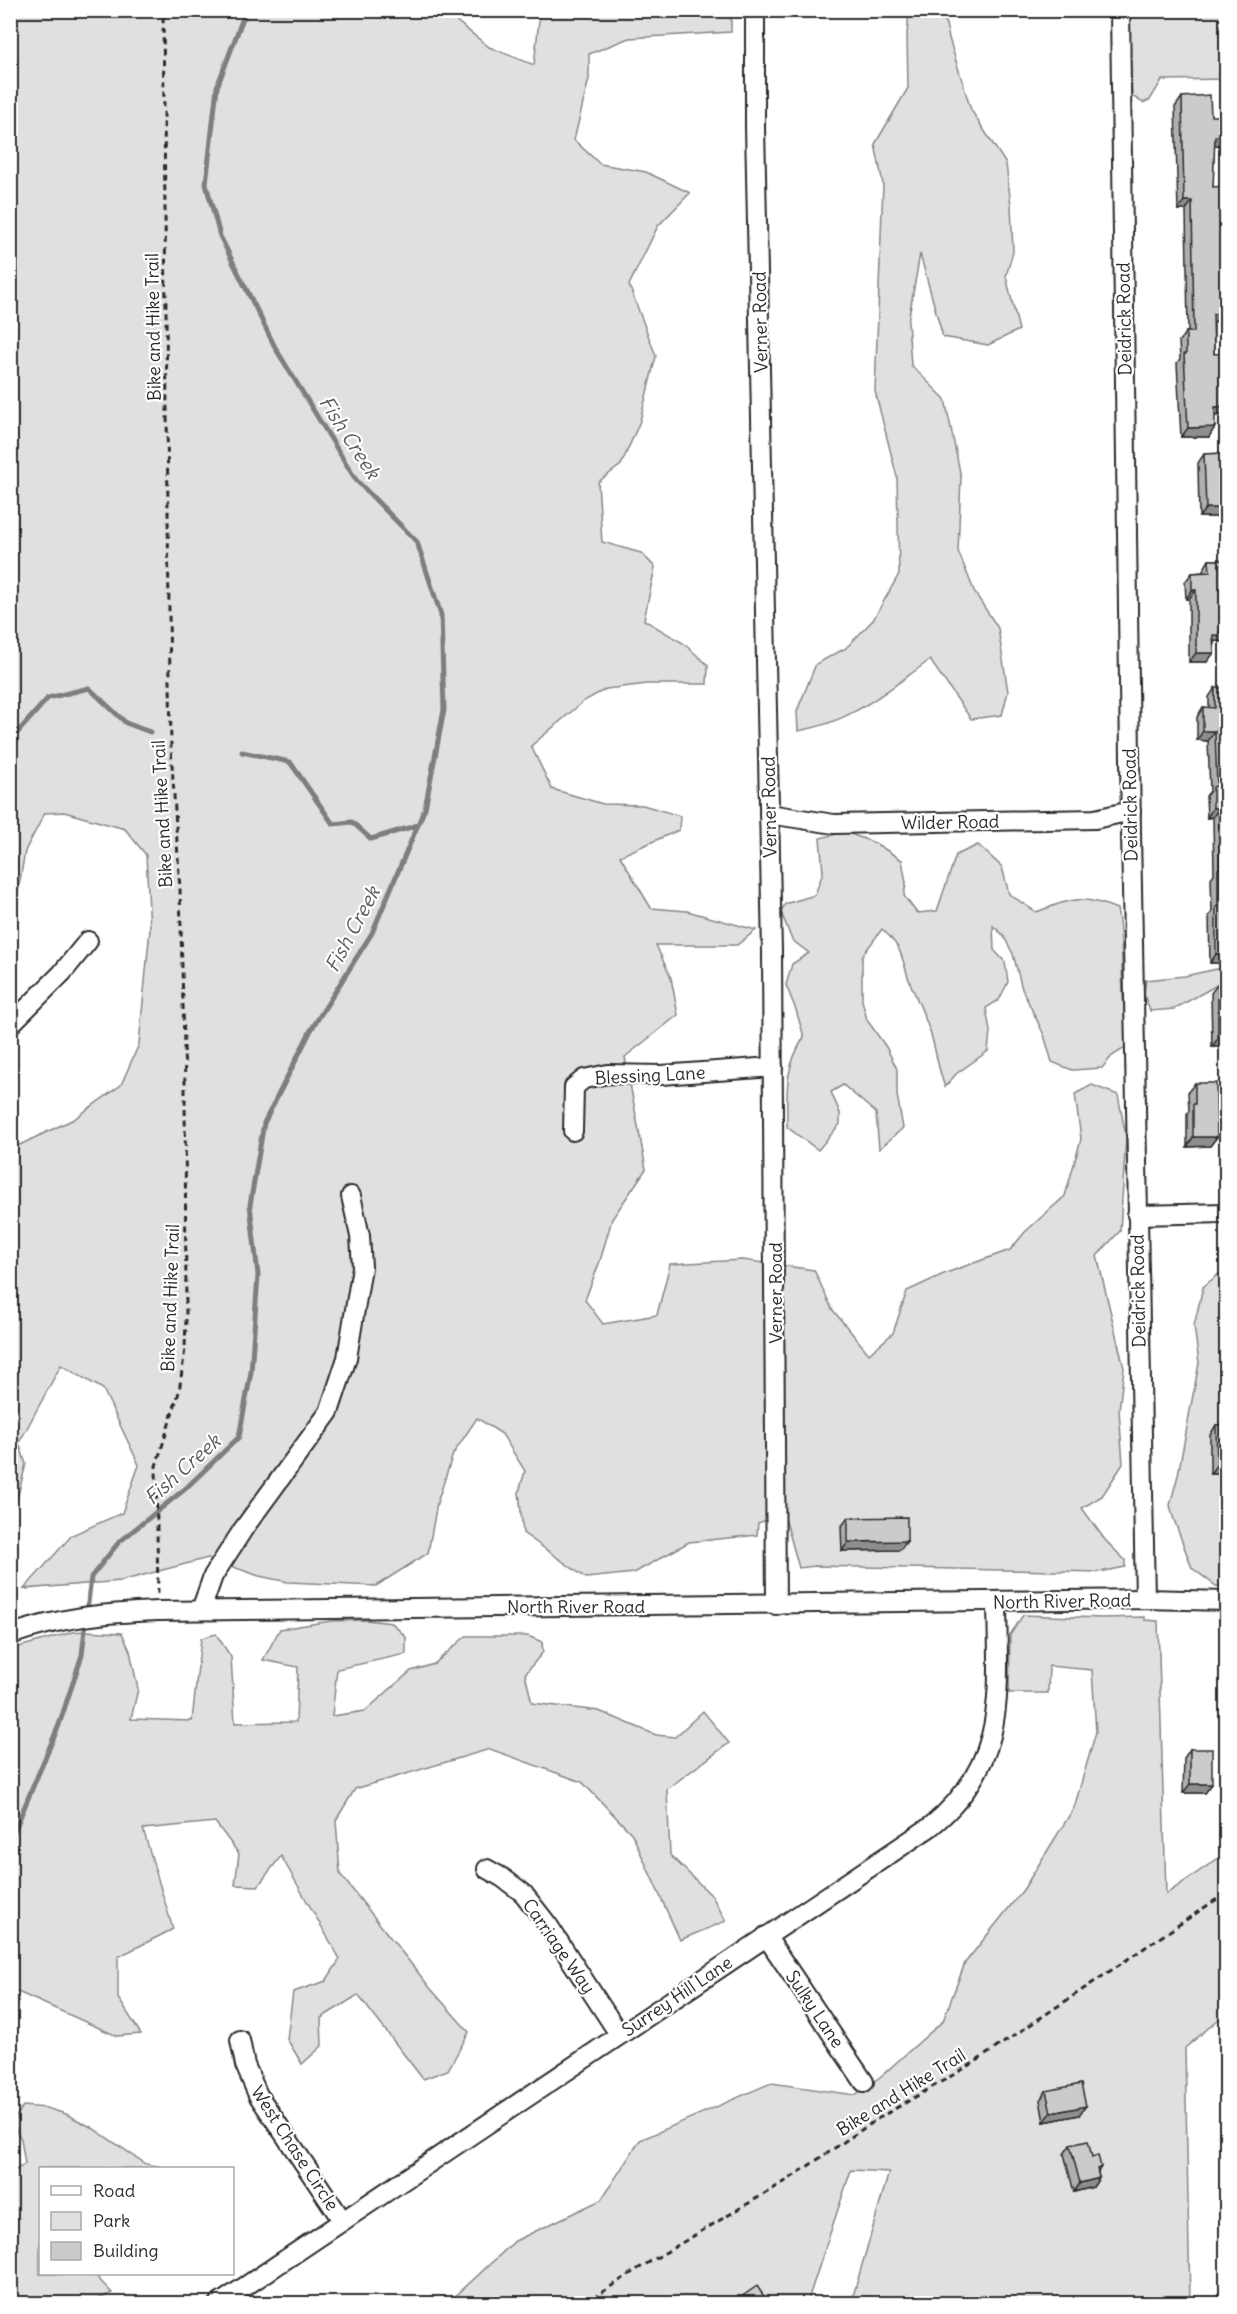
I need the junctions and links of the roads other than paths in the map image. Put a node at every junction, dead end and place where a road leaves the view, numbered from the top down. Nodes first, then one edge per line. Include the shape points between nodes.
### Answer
1 (755, 10) edge
2 (1120, 10) edge
3 (1131, 811) junction
4 (769, 814) junction
5 (88, 941) dead end
6 (10, 1025) edge
7 (773, 1067) junction
8 (573, 1131) dead end
9 (351, 1196) dead end
10 (1227, 1213) edge
11 (1137, 1215) junction
12 (1144, 1599) junction
13 (1227, 1601) edge
14 (997, 1602) junction
15 (776, 1605) junction
16 (201, 1610) junction
17 (10, 1635) edge
18 (487, 1869) dead end
19 (766, 1936) junction
20 (619, 2034) junction
21 (240, 2040) dead end
22 (864, 2082) dead end
23 (342, 2220) junction
24 (219, 2304) edge

1 - 4 street, Verner Road
2 - 3 street, Deidrick Road
3 - 4 street, Wilder Road via 1095,819 834,824
3 - 11 street, Deidrick Road
4 - 7 street, Verner Road
5 - 6 street
7 - 8 street, Blessing Lane via 661,1075 608,1074 584,1079 574,1087
7 - 15 street, Verner Road
9 - 16 street via 362,1267 347,1358 336,1396 329,1412 213,1576
10 - 11 street
11 - 12 street, Deidrick Road
12 - 13 street, North River Road
12 - 14 street, North River Road
14 - 15 street, North River Road
14 - 19 street, Surrey Hill Lane via 995,1725 987,1754 966,1792 930,1827
15 - 16 street, North River Road
16 - 17 street, North River Road via 88,1615
18 - 20 street, Carriage Way via 523,1893
19 - 20 street, Surrey Hill Lane
19 - 22 street, Sulky Lane
20 - 23 street, Surrey Hill Lane
21 - 23 street, West Chase Circle via 258,2096
23 - 24 street, Surrey Hill Lane

